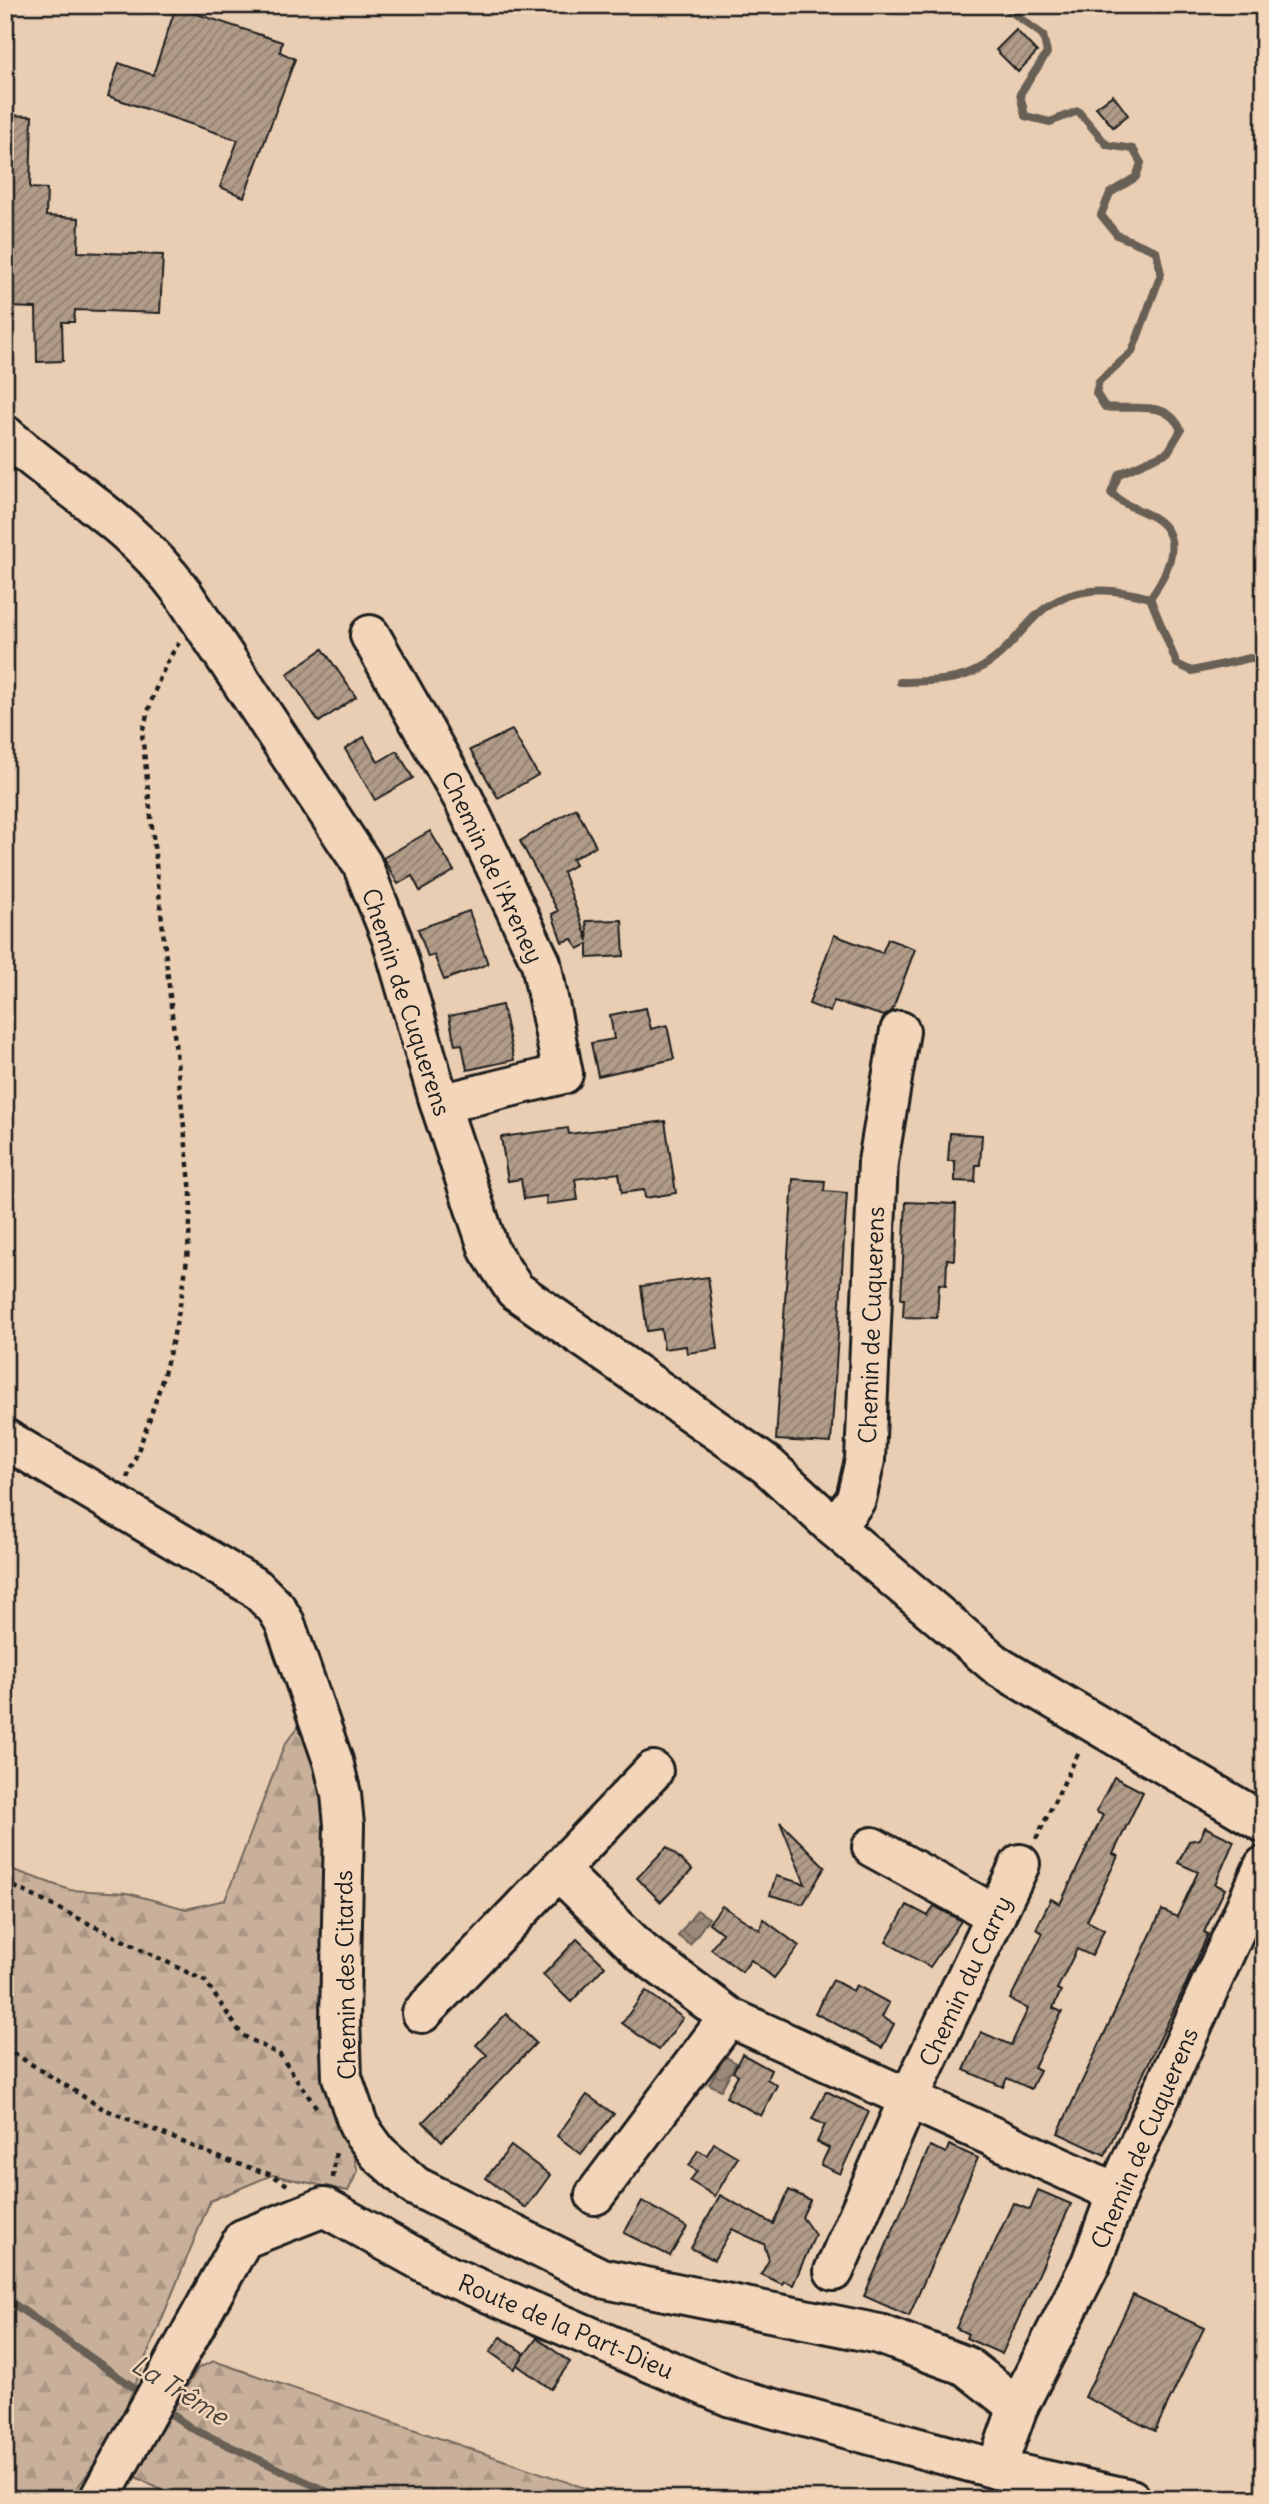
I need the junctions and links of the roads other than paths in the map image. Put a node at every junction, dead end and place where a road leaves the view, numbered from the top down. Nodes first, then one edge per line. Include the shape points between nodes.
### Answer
1 (5, 435) edge
2 (370, 635) dead end
3 (900, 1031) dead end
4 (440, 1104) junction
5 (5, 1439) edge
6 (835, 1528) junction
7 (653, 1771) dead end
8 (1264, 1823) edge
9 (872, 1847) dead end
10 (1020, 1864) road end
11 (1264, 1866) edge
12 (559, 1871) junction
13 (996, 1915) junction
14 (422, 2013) dead end
15 (729, 2017) junction
16 (909, 2098) junction
17 (1117, 2193) junction
18 (595, 2195) dead end
19 (834, 2271) dead end
20 (1018, 2407) junction
21 (996, 2469) junction
22 (99, 2499) edge
23 (1131, 2499) edge

1 - 4 street, Chemin de Cuquerens via 107,512 151,552 362,864 392,939
2 - 4 street, Chemin de l'Areney via 464,800 541,963 563,1074
3 - 6 street, Chemin de Cuquerens via 878,1162 865,1460 856,1499
4 - 6 street, Chemin de Cuquerens via 489,1250 515,1290 768,1466
5 - 20 street, Chemin des Citards via 256,1588 276,1608 294,1645 341,1794 342,2077 359,2127 378,2153 415,2186 601,2278 879,2334 966,2366
6 - 8 street, Chemin de Cuquerens via 999,1667
7 - 12 street
9 - 13 street
10 - 13 street, Chemin du Carry
11 - 17 street, Chemin de Cuquerens
12 - 14 street
12 - 15 street via 643,1953
13 - 16 street, Chemin du Carry
15 - 16 street
15 - 18 street
16 - 17 street
16 - 19 street, Chemin du Carry
17 - 20 street, Chemin de Cuquerens via 1091,2263
20 - 21 street
21 - 22 street, Route de la Part-Dieu via 731,2397 447,2275 324,2207 243,2239
21 - 23 street, Route de la Part-Dieu

